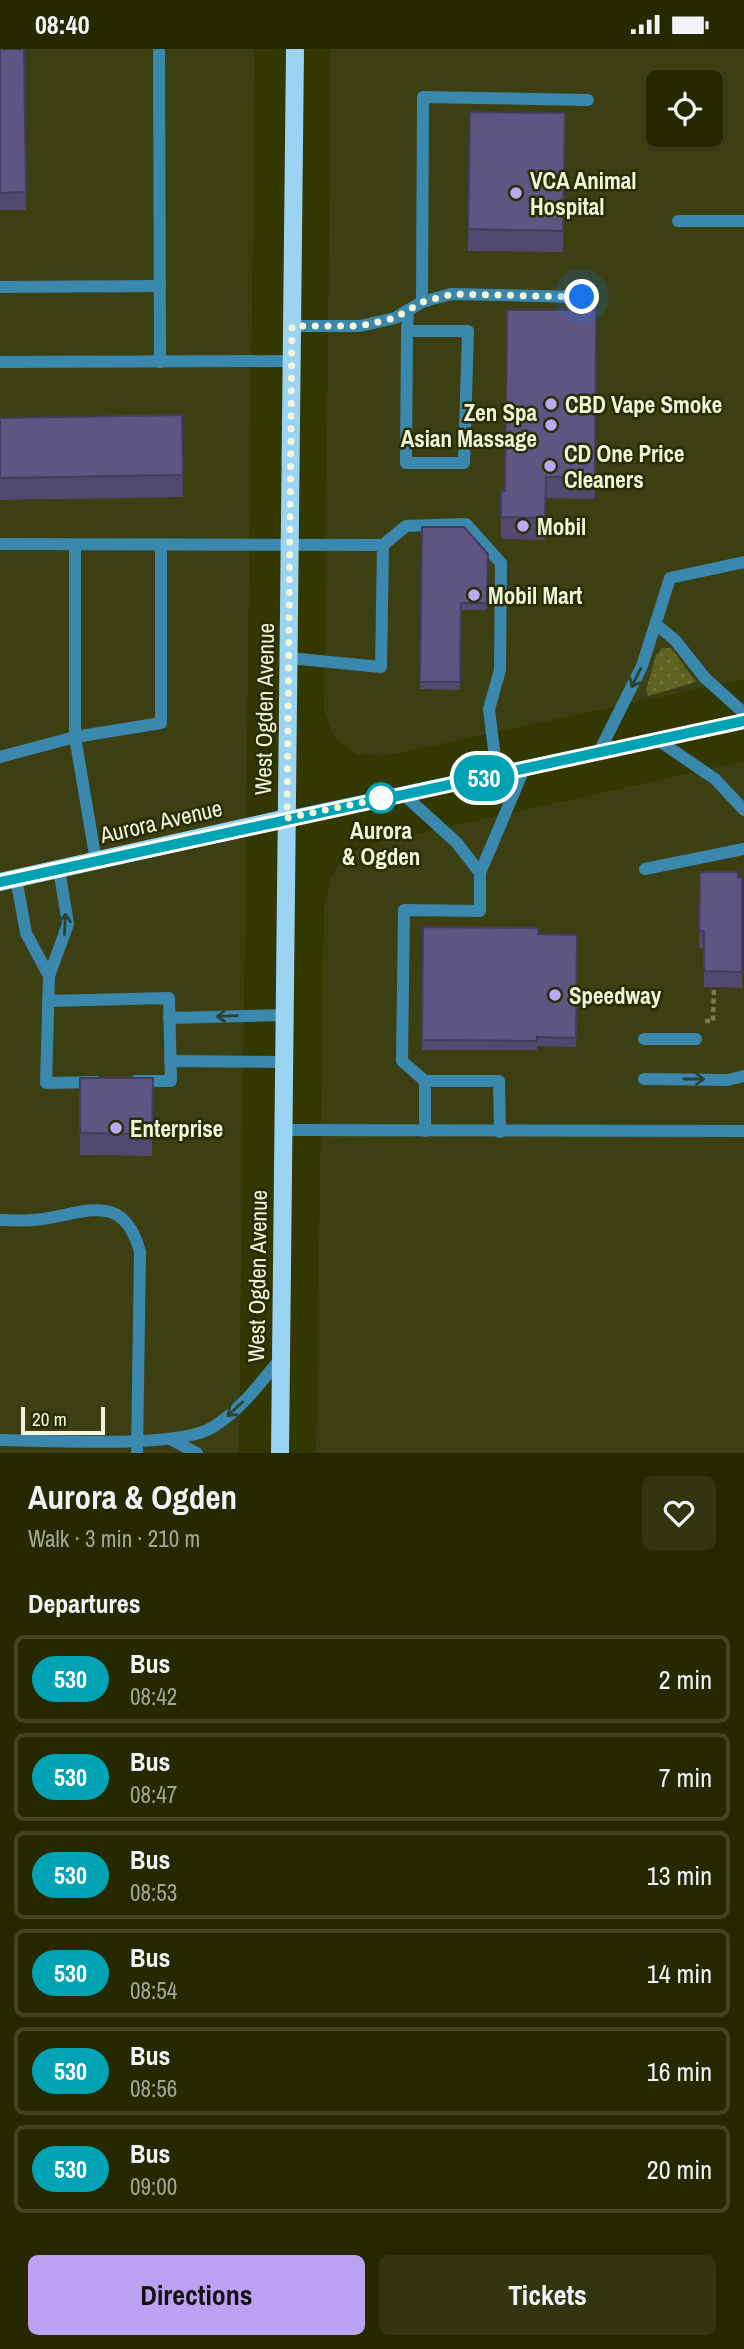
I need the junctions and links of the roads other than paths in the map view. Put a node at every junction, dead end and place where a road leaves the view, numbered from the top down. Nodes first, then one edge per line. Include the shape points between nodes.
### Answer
1 (159, 49) edge
2 (295, 49) edge
3 (588, 100) dead end
4 (678, 221) dead end
5 (744, 221) edge
6 (0, 286) edge
7 (160, 286) junction
8 (582, 297) dead end
9 (422, 302) junction
10 (408, 310) junction
11 (292, 326) junction
12 (407, 331) junction
13 (291, 361) junction
14 (0, 362) edge
15 (160, 362) junction
16 (0, 544) edge
17 (75, 545) junction
18 (383, 545) junction
19 (161, 546) junction
20 (289, 547) junction
21 (744, 562) edge
22 (657, 625) junction
23 (289, 658) junction
24 (744, 713) edge
25 (744, 721) edge
26 (75, 737) junction
27 (658, 740) junction
28 (598, 754) junction
29 (0, 757) edge
30 (524, 769) junction
31 (496, 775) junction
32 (403, 794) junction
33 (744, 810) edge
34 (287, 818) junction
35 (744, 849) edge
36 (96, 861) junction
37 (59, 869) junction
38 (645, 869) dead end
39 (480, 873) junction
40 (8, 880) edge
41 (48, 976) junction
42 (48, 1001) junction
43 (284, 1015) junction
44 (169, 1018) junction
45 (644, 1039) dead end
46 (696, 1039) dead end
47 (170, 1061) junction
48 (284, 1062) junction
49 (744, 1076) edge
50 (644, 1079) dead end
51 (425, 1081) junction
52 (283, 1130) junction
53 (425, 1131) junction
54 (744, 1131) edge
55 (500, 1132) junction
56 (0, 1220) edge
57 (281, 1359) junction
58 (0, 1440) edge
59 (172, 1440) junction
60 (137, 1447) edge
61 (197, 1453) edge
62 (280, 1453) edge

1 - 7 lane
2 - 11 main road, West Ogden Avenue
3 - 9 lane via 423,97
4 - 5 lane
6 - 7 lane
7 - 15 lane
8 - 9 lane via 452,294
9 - 10 lane
10 - 11 lane via 360,326
10 - 12 lane
11 - 13 main road, West Ogden Avenue
12 - 12 lane via 468,331 464,463 406,463
13 - 15 lane
13 - 20 main road, West Ogden Avenue
14 - 15 lane
16 - 17 lane
17 - 19 lane
17 - 26 lane
18 - 20 lane
18 - 23 lane via 381,667
18 - 31 lane via 406,526 466,524 501,563 500,670 489,709
19 - 20 lane
19 - 26 lane via 161,723
20 - 23 main road, West Ogden Avenue
21 - 22 lane via 670,578
22 - 24 lane
22 -> 28 lane
23 - 34 main road, West Ogden Avenue
25 - 27 main road, Aurora Avenue
26 - 29 lane
26 - 36 lane
27 - 28 main road, Aurora Avenue
27 - 33 lane via 715,779
28 - 30 main road, Aurora Avenue
30 - 31 main road, Aurora Avenue
30 - 39 lane
31 - 32 main road, Aurora Avenue
32 - 34 main road, Aurora Avenue
32 - 39 lane via 457,843
34 - 36 main road, Aurora Avenue
34 - 43 main road, West Ogden Avenue
35 - 38 lane
36 - 37 main road, Aurora Avenue
37 - 40 main road, Aurora Avenue
41 -> 37 lane via 68,924
39 - 51 lane via 480,911 404,910 402,1061
40 - 41 lane via 26,933
41 - 42 lane
42 - 44 lane via 169,998
42 - 47 lane via 46,1083 171,1081
43 -> 44 lane
43 - 48 main road, West Ogden Avenue
44 - 47 lane
45 - 46 lane
47 - 48 lane
48 - 52 main road, West Ogden Avenue
50 -> 49 lane via 729,1080
51 - 53 lane
51 - 55 lane via 499,1081
52 - 53 lane
52 - 57 main road, West Ogden Avenue
53 - 55 lane
54 - 55 lane
56 - 60 lane via 33,1220 91,1209 110,1211 135,1231 140,1252
57 -> 59 lane via 236,1410 211,1429
57 - 62 main road, West Ogden Avenue
58 - 60 lane
59 - 60 lane
59 - 61 lane

